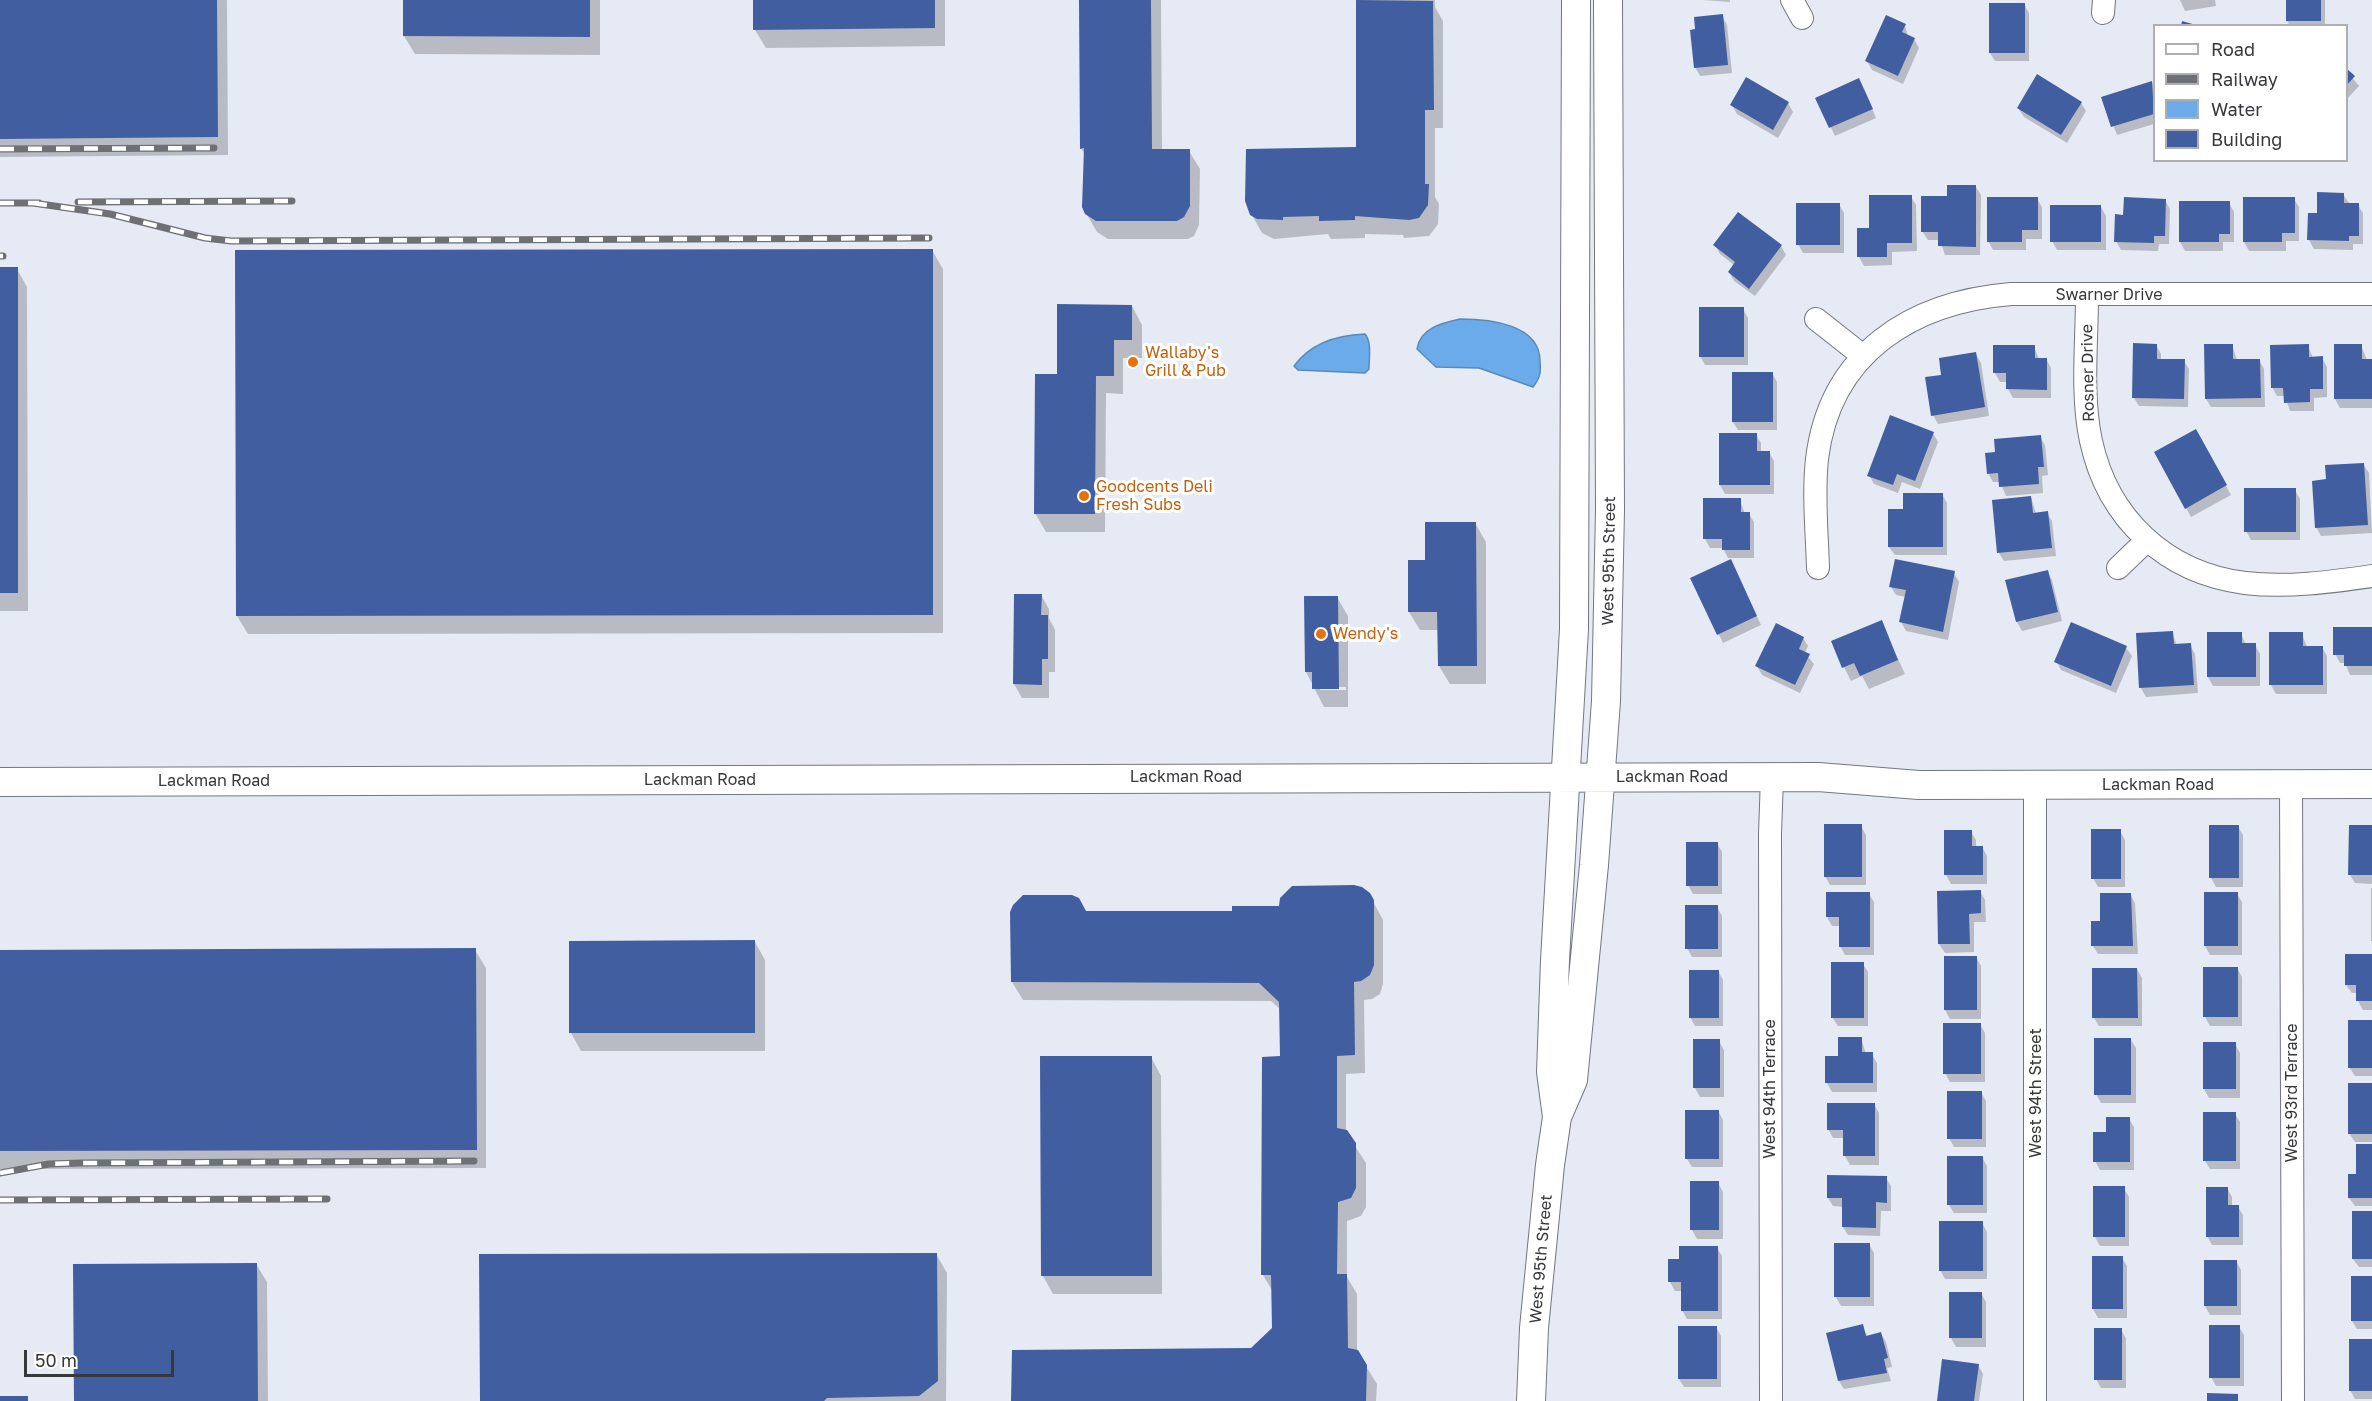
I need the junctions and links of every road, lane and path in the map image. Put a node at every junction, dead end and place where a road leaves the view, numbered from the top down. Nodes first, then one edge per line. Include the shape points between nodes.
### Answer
1 (1575, 0) edge
2 (1608, 0) edge
3 (2372, 294) edge
4 (2087, 296) junction
5 (1816, 319) dead end
6 (1863, 356) junction
7 (2146, 542) junction
8 (1818, 568) dead end
9 (2118, 568) dead end
10 (2372, 576) edge
11 (1564, 777) junction
12 (1600, 777) junction
13 (1772, 777) junction
14 (0, 782) edge
15 (2291, 784) junction
16 (2372, 784) edge
17 (2035, 785) junction
18 (1557, 1117) junction
19 (1531, 1401) edge
20 (1771, 1401) edge
21 (2036, 1401) edge
22 (2293, 1401) edge

1 - 11 main road, West 95th Street via 1574,629
2 - 12 main road, West 95th Street via 1610,510 1606,701
3 - 4 street, Swarner Drive
4 - 6 street, Swarner Drive via 2011,294 1954,302 1908,321
4 - 7 street, Rosner Drive via 2087,418 2091,442 2106,485
5 - 6 street
6 - 8 street, Swarner Drive via 1838,394 1818,457
7 - 9 street
7 - 10 street, Rosner Drive via 2200,571 2246,583
11 - 12 main road, Lackman Road
11 - 14 main road, Lackman Road
11 - 18 main road, West 95th Street via 1551,1072
12 - 13 main road, Lackman Road
12 - 18 main road, West 95th Street via 1573,1080
13 - 17 main road, Lackman Road via 1919,785
13 - 20 street, West 94th Terrace
15 - 16 main road, Lackman Road
15 - 17 main road, Lackman Road
15 - 22 street, West 93rd Terrace
17 - 21 street, West 94th Street
18 - 19 main road, West 95th Street via 1536,1304

